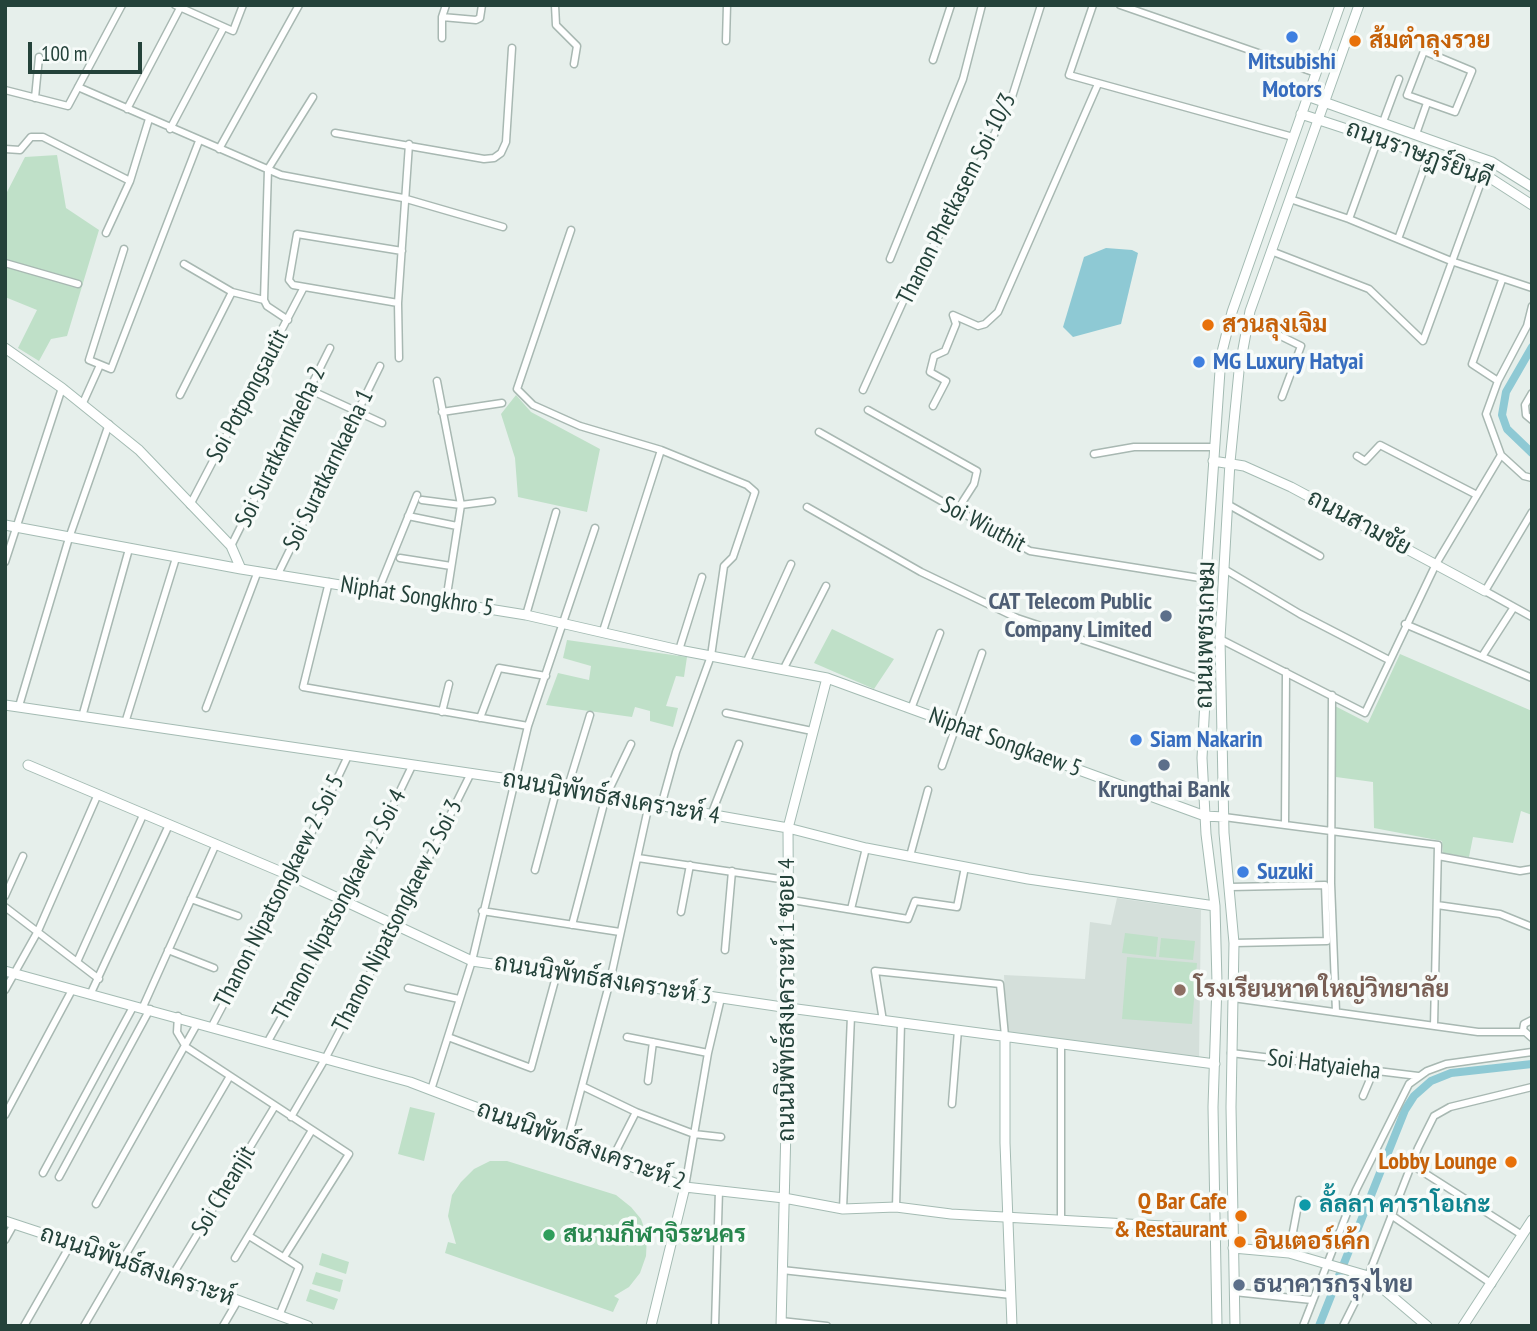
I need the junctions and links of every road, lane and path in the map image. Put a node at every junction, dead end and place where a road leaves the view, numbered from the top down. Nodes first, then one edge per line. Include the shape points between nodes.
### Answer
1 (122, 5) edge
2 (243, 5) edge
3 (299, 5) edge
4 (446, 5) edge
5 (482, 5) edge
6 (555, 5) edge
7 (727, 5) edge
8 (951, 5) edge
9 (982, 5) edge
10 (1041, 5) edge
11 (1093, 5) edge
12 (1119, 5) edge
13 (1340, 5) edge
14 (1359, 5) edge
15 (182, 7) edge
16 (1142, 9) edge
17 (442, 17) junction
18 (224, 27) junction
19 (442, 38) dead end
20 (726, 41) dead end
21 (512, 48) dead end
22 (39, 57) dead end
23 (933, 60) dead end
24 (574, 64) dead end
25 (1316, 73) junction
26 (1399, 79) dead end
27 (1098, 84) junction
28 (78, 86) junction
29 (5, 90) edge
30 (1307, 96) junction
31 (313, 97) dead end
32 (35, 98) junction
33 (1323, 100) junction
34 (1427, 103) junction
35 (127, 108) junction
36 (1301, 114) junction
37 (149, 119) junction
38 (1317, 119) junction
39 (1383, 122) junction
40 (170, 129) junction
41 (335, 133) dead end
42 (1416, 134) junction
43 (1293, 137) junction
44 (1379, 138) junction
45 (199, 141) junction
46 (409, 144) junction
47 (5, 149) edge
48 (219, 149) junction
49 (1429, 155) junction
50 (268, 169) junction
51 (1484, 174) junction
52 (130, 181) junction
53 (1532, 187) edge
54 (403, 198) junction
55 (1290, 199) junction
56 (1532, 205) edge
57 (1349, 219) junction
58 (503, 227) dead end
59 (571, 230) dead end
60 (106, 233) dead end
61 (1398, 239) junction
62 (124, 248) dead end
63 (402, 251) junction
64 (1272, 251) junction
65 (890, 259) dead end
66 (1451, 261) junction
67 (5, 263) edge
68 (184, 264) dead end
69 (1502, 280) junction
70 (78, 284) dead end
71 (304, 287) junction
72 (1532, 288) edge
73 (233, 292) junction
74 (264, 300) junction
75 (398, 303) junction
76 (1532, 306) edge
77 (288, 320) junction
78 (1248, 320) junction
79 (5, 348) edge
80 (330, 348) dead end
81 (399, 358) dead end
82 (100, 365) junction
83 (380, 366) dead end
84 (437, 381) dead end
85 (1498, 381) junction
86 (62, 388) junction
87 (308, 389) junction
88 (863, 390) dead end
89 (1532, 393) edge
90 (180, 395) dead end
91 (1282, 397) dead end
92 (502, 403) dead end
93 (82, 405) junction
94 (933, 406) dead end
95 (358, 410) junction
96 (868, 410) dead end
97 (442, 412) junction
98 (1532, 420) edge
99 (382, 423) dead end
100 (109, 424) junction
101 (819, 432) dead end
102 (1213, 447) junction
103 (661, 450) junction
104 (1094, 454) dead end
105 (1501, 455) junction
106 (1357, 456) dead end
107 (1213, 461) junction
108 (1230, 462) junction
109 (1532, 478) edge
110 (1475, 494) junction
111 (492, 501) dead end
112 (190, 505) junction
113 (461, 505) junction
114 (1228, 505) junction
115 (807, 507) dead end
116 (556, 512) dead end
117 (956, 512) junction
118 (1532, 512) edge
119 (408, 516) junction
120 (5, 526) edge
121 (457, 526) junction
122 (17, 527) junction
123 (595, 528) dead end
124 (69, 538) junction
125 (232, 546) junction
126 (129, 549) junction
127 (1320, 556) dead end
128 (176, 558) junction
129 (400, 558) dead end
130 (5, 562) edge
131 (791, 564) dead end
132 (1436, 564) junction
133 (451, 566) junction
134 (241, 569) junction
135 (1226, 570) junction
136 (258, 571) junction
137 (278, 574) junction
138 (702, 578) dead end
139 (1206, 579) junction
140 (330, 582) junction
141 (826, 586) dead end
142 (378, 591) junction
143 (1485, 591) junction
144 (446, 601) junction
145 (1514, 607) junction
146 (526, 615) junction
147 (1532, 617) edge
148 (563, 622) junction
149 (1405, 624) junction
150 (603, 631) junction
151 (940, 633) dead end
152 (1220, 639) junction
153 (679, 650) junction
154 (982, 653) dead end
155 (1483, 655) junction
156 (711, 656) junction
157 (1389, 660) junction
158 (746, 663) junction
159 (783, 670) junction
160 (1286, 672) junction
161 (546, 676) junction
162 (827, 678) junction
163 (1532, 678) edge
164 (1206, 681) junction
165 (449, 684) dead end
166 (1332, 695) junction
167 (5, 705) edge
168 (19, 706) junction
169 (206, 708) dead end
170 (911, 709) junction
171 (442, 712) junction
172 (726, 713) dead end
173 (590, 715) dead end
174 (82, 717) junction
175 (480, 718) junction
176 (125, 723) junction
177 (956, 725) junction
178 (528, 726) junction
179 (812, 731) junction
180 (631, 744) dead end
181 (739, 744) dead end
182 (348, 756) junction
183 (27, 765) dead end
184 (412, 766) junction
185 (942, 766) dead end
186 (471, 773) junction
187 (516, 780) junction
188 (562, 789) junction
189 (928, 790) dead end
190 (98, 794) junction
191 (606, 796) junction
192 (649, 804) junction
193 (661, 806) junction
194 (144, 813) junction
195 (711, 816) junction
196 (1205, 816) junction
197 (1224, 817) junction
198 (169, 825) junction
199 (1285, 825) junction
200 (788, 828) junction
201 (1333, 831) junction
202 (216, 844) junction
203 (866, 848) junction
204 (23, 856) dead end
205 (910, 856) junction
206 (1438, 856) junction
207 (638, 858) junction
208 (690, 866) junction
209 (965, 867) junction
210 (1532, 869) edge
211 (535, 870) dead end
212 (732, 871) junction
213 (291, 876) junction
214 (788, 880) junction
215 (1230, 887) junction
216 (5, 896) edge
217 (191, 899) junction
218 (786, 899) junction
219 (346, 903) junction
220 (1437, 905) junction
221 (1215, 906) junction
222 (5, 907) edge
223 (851, 909) junction
224 (482, 911) junction
225 (681, 912) dead end
226 (238, 916) dead end
227 (572, 925) junction
228 (395, 926) junction
229 (1532, 927) edge
230 (38, 931) junction
231 (620, 932) junction
232 (1234, 943) junction
233 (168, 950) junction
234 (725, 950) dead end
235 (472, 961) junction
236 (77, 962) junction
237 (214, 968) dead end
238 (10, 972) edge
239 (557, 973) junction
240 (99, 979) junction
241 (610, 981) junction
242 (408, 988) dead end
243 (5, 990) edge
244 (72, 990) junction
245 (90, 995) junction
246 (721, 998) junction
247 (459, 999) junction
248 (1233, 999) junction
249 (142, 1008) junction
250 (789, 1008) junction
251 (1336, 1012) junction
252 (178, 1016) junction
253 (851, 1016) junction
254 (1532, 1020) edge
255 (883, 1021) junction
256 (901, 1023) junction
257 (197, 1024) junction
258 (1524, 1024) junction
259 (212, 1026) junction
260 (1434, 1026) junction
261 (958, 1030) junction
262 (1507, 1031) junction
263 (1524, 1032) junction
264 (1006, 1036) junction
265 (448, 1037) junction
266 (627, 1037) dead end
267 (1531, 1039) edge
268 (653, 1042) junction
269 (267, 1044) junction
270 (1061, 1044) junction
271 (186, 1047) junction
272 (1532, 1052) edge
273 (708, 1053) junction
274 (1231, 1053) junction
275 (326, 1059) junction
276 (1215, 1064) junction
277 (1374, 1070) junction
278 (230, 1076) junction
279 (1418, 1076) junction
280 (648, 1081) dead end
281 (583, 1086) junction
282 (1532, 1087) edge
283 (431, 1090) junction
284 (1363, 1096) dead end
285 (952, 1104) dead end
286 (275, 1106) junction
287 (1213, 1107) junction
288 (1231, 1107) junction
289 (636, 1112) junction
290 (5, 1115) edge
291 (292, 1117) junction
292 (312, 1130) junction
293 (694, 1134) junction
294 (721, 1136) dead end
295 (567, 1142) junction
296 (612, 1159) junction
297 (1412, 1165) junction
298 (43, 1173) dead end
299 (59, 1177) dead end
300 (685, 1187) junction
301 (719, 1190) junction
302 (784, 1198) junction
303 (1299, 1200) dead end
304 (96, 1203) dead end
305 (896, 1207) junction
306 (843, 1209) junction
307 (1391, 1215) junction
308 (1008, 1216) junction
309 (1061, 1220) junction
310 (1532, 1220) edge
311 (9, 1222) edge
312 (1216, 1229) junction
313 (1522, 1235) junction
314 (249, 1236) junction
315 (5, 1240) edge
316 (72, 1242) junction
317 (1233, 1248) junction
318 (1289, 1253) junction
319 (284, 1257) junction
320 (235, 1258) dead end
321 (122, 1259) junction
322 (1326, 1263) junction
323 (782, 1270) junction
324 (172, 1276) junction
325 (1368, 1276) junction
326 (1492, 1284) junction
327 (1234, 1292) junction
328 (1011, 1295) junction
329 (1312, 1300) junction
330 (237, 1302) junction
331 (279, 1316) junction
332 (781, 1323) edge
333 (24, 1326) edge
334 (84, 1326) edge
335 (223, 1326) edge
336 (309, 1326) edge
337 (651, 1326) edge
338 (715, 1326) edge
339 (827, 1326) edge
340 (1012, 1326) edge
341 (1217, 1326) edge
342 (1235, 1326) edge
343 (1303, 1326) edge
344 (1343, 1326) edge
345 (1427, 1326) edge
346 (1463, 1326) edge

1 - 28 street
2 - 18 street via 233,31
3 - 48 street
4 - 17 street
5 - 17 street via 476,20
6 - 24 street via 554,22 578,46
7 - 20 street
8 - 23 street
9 - 65 street via 963,79
10 - 88 street, Thanon Phetkasem Soi 10/3 via 1011,100 906,295
11 - 27 street via 1069,75
12 - 16 street
13 - 25 street, ถนนเพชรเกษม
14 - 33 street, ถนนเพชรเกษม
15 - 18 street
15 - 35 street
16 - 25 street
17 - 19 street
18 - 40 street
21 - 46 street via 506,142 501,153 484,159
22 - 32 street
25 - 30 street, ถนนเพชรเกษม
26 - 39 street
27 - 43 street
27 - 94 street via 998,312 978,326 953,315 956,324 944,351 934,356 930,372 946,382
28 - 32 street via 68,106
28 - 35 street
29 - 32 street
30 - 33 street, ถนนราษฎร์ยินดี
30 - 36 street, ถนนเพชรเกษม
31 - 50 street
33 - 38 street, ถนนเพชรเกษม
33 - 39 street, ถนนราษฎร์ยินดี
34 - 34 street via 1407,96 1424,51 1472,71 1455,112
34 - 42 street
35 - 37 street
36 - 38 street, ถนนราษฎร์ยินดี
36 - 43 street, ถนนเพชรเกษม
37 - 40 street
37 - 52 street
38 - 44 street, ถนนราษฎร์ยินดี
38 - 55 street, ถนนเพชรเกษม
39 - 42 street, ถนนราษฎร์ยินดี
40 - 45 street
41 - 46 street
42 - 53 street, ถนนราษฎร์ยินดี via 1492,162
43 - 102 street, ถนนเพชรเกษม via 1224,337
44 - 49 street, ถนนราษฎร์ยินดี
44 - 57 street
45 - 48 street
45 - 82 street via 111,369
46 - 54 street
47 - 52 street via 20,150 31,137 43,137
48 - 50 street
49 - 51 street, ถนนราษฎร์ยินดี
49 - 61 street
50 - 54 street
50 - 74 street
51 - 56 street, ถนนราษฎร์ยินดี
51 - 66 street
52 - 60 street
54 - 58 street
54 - 63 street
55 - 57 street
55 - 64 street, ถนนเพชรเกษม
57 - 61 street
59 - 103 street via 517,389 533,405 580,426
61 - 66 street
62 - 82 street via 89,360
63 - 71 street via 297,234 289,280
63 - 75 street
64 - 66 street via 1369,289 1423,341
64 - 78 street, ถนนเพชรเกษม
66 - 69 street
67 - 70 street
68 - 73 street
69 - 72 street
69 - 85 street via 1472,364
71 - 75 street
71 - 77 street, Soi Potpongsautit
73 - 74 street
73 - 90 street
74 - 77 street
75 - 81 street
76 - 85 street via 1527,326
77 - 112 street, Soi Potpongsautit
78 - 91 street via 1301,346
78 - 108 street, ถนนเพชรเกษม via 1238,371
79 - 86 street
80 - 87 street, Soi Suratkarnkaeha 2
82 - 93 street
83 - 95 street, Soi Suratkarnkaeha 1
84 - 97 street
85 - 105 street via 1486,414
86 - 93 street
86 - 122 street
87 - 95 street
87 - 125 street, Soi Suratkarnkaeha 2
89 - 98 street via 1525,405
92 - 97 street
93 - 100 street
95 - 99 street
95 - 137 street, Soi Suratkarnkaeha 1
96 - 117 street via 977,471
97 - 113 street
100 - 112 street
100 - 124 street
101 - 117 street, Soi Wiuthit
102 - 104 street via 1134,447
102 - 107 street, ถนนเพชรเกษม
103 - 150 street
103 - 156 street via 755,492 733,557 722,574
105 - 109 street
105 - 110 street
106 - 110 street via 1365,461 1380,445
107 - 108 street, ถนนสามชัย
107 - 139 street, ถนนเพชรเกษม
108 - 114 street, ถนนเพชรเกษม
108 - 132 street, ถนนสามชัย via 1291,487
110 - 132 street
111 - 113 street
112 - 125 street
113 - 119 street via 419,498
113 - 121 street
114 - 127 street
114 - 135 street, ถนนเพชรเกษม
115 - 164 street via 921,572 1017,618
116 - 146 street
117 - 139 street, Soi Wiuthit via 1030,551
118 - 143 street
119 - 121 street
119 - 142 street
120 - 122 street, Niphat Songkhro 5
121 - 133 street
122 - 124 street, Niphat Songkhro 5
122 - 130 street
123 - 148 street
124 - 126 street, Niphat Songkhro 5
124 - 168 street
125 - 134 street
126 - 128 street, Niphat Songkhro 5
126 - 174 street
128 - 134 street, Niphat Songkhro 5
128 - 176 street
129 - 133 street
131 - 158 street
132 - 143 street, ถนนสามชัย
132 - 149 street
133 - 144 street
134 - 136 street, Niphat Songkhro 5
135 - 152 street, ถนนเพชรเกษม
135 - 157 street
136 - 137 street, Niphat Songkhro 5
136 - 169 street
137 - 140 street, Niphat Songkhro 5
138 - 153 street
139 - 164 street, ถนนเพชรเกษม
140 - 142 street, Niphat Songkhro 5
140 - 171 street via 303,687
141 - 159 street
142 - 144 street, Niphat Songkhro 5
143 - 145 street
144 - 146 street, Niphat Songkhro 5
145 - 147 street
145 - 155 street
146 - 148 street, Niphat Songkhro 5
148 - 150 street, Niphat Songkhro 5
148 - 161 street
149 - 155 street
149 - 157 street
150 - 153 street, Niphat Songkhro 5
151 - 170 street
152 - 160 street
152 - 197 street, ถนนเพชรเกษม
153 - 156 street, Niphat Songkhro 5
154 - 177 street
155 - 163 street
156 - 158 street, Niphat Songkhro 5
156 - 193 street
157 - 166 street via 1365,713
158 - 159 street, Niphat Songkhro 5
159 - 162 street, Niphat Songkhro 5
160 - 166 street
160 - 199 street
161 - 175 street via 499,668
161 - 178 street
162 - 170 street, Niphat Songkaew 5
162 - 179 street, ถนนนิพัทธ์สงเคราะห์ 1 ซอย 4
164 - 196 street, ถนนเพชรเกษม
165 - 171 street
166 - 201 street
167 - 168 street, ถนนนิพัทธ์สงเคราะห์ 4
168 - 174 street, ถนนนิพัทธ์สงเคราะห์ 4
170 - 177 street, Niphat Songkaew 5
171 - 175 street
172 - 179 street
173 - 188 street
174 - 176 street, ถนนนิพัทธ์สงเคราะห์ 4
175 - 178 street
176 - 182 street, ถนนนิพัทธ์สงเคราะห์ 4
177 - 185 street
177 - 196 street, Niphat Songkaew 5
178 - 187 street
179 - 200 street, ถนนนิพัทธ์สงเคราะห์ 1 ซอย 4
180 - 191 street
181 - 195 street
182 - 184 street, ถนนนิพัทธ์สงเคราะห์ 4
182 - 213 street, Thanon Nipatsongkaew 2 Soi 5
183 - 190 street, ถนนนิพัทธ์สงเคราะห์ 3
184 - 186 street, ถนนนิพัทธ์สงเคราะห์ 4
184 - 219 street, Thanon Nipatsongkaew 2 Soi 4
186 - 187 street, ถนนนิพัทธ์สงเคราะห์ 4
186 - 228 street, Thanon Nipatsongkaew 2 Soi 3
187 - 188 street, ถนนนิพัทธ์สงเคราะห์ 4
187 - 224 street
188 - 191 street, ถนนนิพัทธ์สงเคราะห์ 4
188 - 211 street
189 - 205 street
190 - 194 street, ถนนนิพัทธ์สงเคราะห์ 3
190 - 230 street
191 - 192 street, ถนนนิพัทธ์สงเคราะห์ 4
191 - 227 street
192 - 193 street, ถนนนิพัทธ์สงเคราะห์ 4
192 - 207 street
193 - 195 street, ถนนนิพัทธ์สงเคราะห์ 4
194 - 198 street, ถนนนิพัทธ์สงเคราะห์ 3
194 - 236 street
195 - 200 street, ถนนนิพัทธ์สงเคราะห์ 4
196 - 197 street, Niphat Songkaew 5
196 - 221 street, ถนนเพชรเกษม
197 - 199 street
197 - 215 street, ถนนเพชรเกษม
198 - 202 street, ถนนนิพัทธ์สงเคราะห์ 3
198 - 240 street
199 - 201 street
200 - 203 street, ถนนนิพัทธ์สงเคราะห์ 4
200 - 214 street, ถนนนิพัทธ์สงเคราะห์ 1 ซอย 4
201 - 206 street via 1438,845
201 - 251 street
202 - 213 street, ถนนนิพัทธ์สงเคราะห์ 3
202 - 217 street
203 - 205 street, ถนนนิพัทธ์สงเคราะห์ 4
203 - 223 street
204 - 216 street
205 - 209 street, ถนนนิพัทธ์สงเคราะห์ 4
206 - 210 street via 1520,871
206 - 220 street
207 - 208 street
207 - 231 street
208 - 212 street
208 - 225 street
209 - 221 street, ถนนนิพัทธ์สงเคราะห์ 4
209 - 223 street via 957,907 915,901 908,919
212 - 214 street
212 - 234 street
213 - 219 street, ถนนนิพัทธ์สงเคราะห์ 3
213 - 259 street, Thanon Nipatsongkaew 2 Soi 5
214 - 218 street, ถนนนิพัทธ์สงเคราะห์ 1 ซอย 4
215 - 232 street, ถนนเพชรเกษม
215 - 232 street via 1325,885 1327,941
217 - 226 street
217 - 233 street
218 - 223 street
218 - 250 street, ถนนนิพัทธ์สงเคราะห์ 1 ซอย 4
219 - 228 street, ถนนนิพัทธ์สงเคราะห์ 3
219 - 269 street, Thanon Nipatsongkaew 2 Soi 4
220 - 229 street via 1500,914
220 - 260 street
221 - 276 street, ถนนเพชรเกษม
222 - 230 street
224 - 227 street
224 - 235 street
227 - 231 street
228 - 235 street, ถนนนิพัทธ์สงเคราะห์ 3
228 - 275 street, Thanon Nipatsongkaew 2 Soi 3
230 - 236 street
230 - 238 street
231 - 241 street
232 - 248 street, ถนนเพชรเกษม
233 - 237 street
233 - 249 street
235 - 239 street, ถนนนิพัทธ์สงเคราะห์ 3
235 - 247 street
236 - 240 street
238 - 243 street
238 - 244 street, ถนนนิพัทธ์สงเคราะห์ 2
239 - 241 street, ถนนนิพัทธ์สงเคราะห์ 3
239 - 265 street via 531,1068
240 - 245 street
241 - 246 street, ถนนนิพัทธ์สงเคราะห์ 3
241 - 281 street
242 - 247 street
244 - 245 street, ถนนนิพัทธ์สงเคราะห์ 2
244 - 290 street
245 - 249 street, ถนนนิพัทธ์สงเคราะห์ 2
246 - 250 street, ถนนนิพัทธ์สงเคราะห์ 3
246 - 273 street
247 - 265 street
248 - 251 street
248 - 274 street, ถนนเพชรเกษม
249 - 252 street, ถนนนิพัทธ์สงเคราะห์ 2
249 - 298 street
249 - 299 street
250 - 253 street, ถนนนิพัทธ์สงเคราะห์ 3
250 - 302 street, ถนนนิพัทธ์สงเคราะห์ 1 ซอย 4
251 - 260 street
252 - 257 street, ถนนนิพัทธ์สงเคราะห์ 2
252 - 271 street via 177,1032
253 - 255 street, ถนนนิพัทธ์สงเคราะห์ 3
253 - 306 street
254 - 258 street
255 - 256 street, ถนนนิพัทธ์สงเคราะห์ 3
255 - 264 street via 875,971 1000,984
256 - 261 street, ถนนนิพัทธ์สงเคราะห์ 3
256 - 305 street
257 - 259 street, ถนนนิพัทธ์สงเคราะห์ 2
257 - 271 street
258 - 262 street
258 - 263 street
259 - 269 street, ถนนนิพัทธ์สงเคราะห์ 2
260 - 262 street
261 - 264 street, ถนนนิพัทธ์สงเคราะห์ 3
261 - 285 street
262 - 263 street
263 - 267 street
264 - 270 street, ถนนนิพัทธ์สงเคราะห์ 3
264 - 308 street
265 - 283 street
266 - 268 street
268 - 273 street
268 - 280 street
269 - 275 street, ถนนนิพัทธ์สงเคราะห์ 2
270 - 276 street, ถนนนิพัทธ์สงเคราะห์ 3
270 - 309 street
271 - 278 street
271 - 304 street
272 - 279 street via 1455,1062
273 - 293 street
274 - 277 street, Soi Hatyaieha
274 - 288 street, ถนนเพชรเกษม
275 - 283 street, ถนนนิพัทธ์สงเคราะห์ 2
275 - 291 street, Thanon Nipatsongkaew 2 Soi 3
276 - 287 street, ถนนเพชรเกษม
277 - 279 street, Soi Hatyaieha
277 - 284 street
278 - 286 street
278 - 321 street
279 - 322 street via 1400,1098
281 - 289 street
281 - 295 street
282 - 297 street via 1438,1112
283 - 295 street, ถนนนิพัทธ์สงเคราะห์ 2
286 - 291 street
286 - 324 street, Soi Cheanjit
287 - 288 street
287 - 312 street, ถนนเพชรเกษม
288 - 317 street, ถนนเพชรเกษม
289 - 293 street
289 - 296 street
291 - 292 street
292 - 314 street
292 - 319 street via 349,1154
293 - 294 street
293 - 300 street
295 - 296 street, ถนนนิพัทธ์สงเคราะห์ 2
296 - 300 street, ถนนนิพัทธ์สงเคราะห์ 2
297 - 307 street
297 - 313 street
300 - 301 street, ถนนนิพัทธ์สงเคราะห์ 2
300 - 337 street
301 - 302 street, ถนนนิพัทธ์สงเคราะห์ 2
301 - 338 street
302 - 306 street, ถนนนิพัทธ์สงเคราะห์ 2
302 - 323 street, ถนนนิพัทธ์สงเคราะห์ 1 ซอย 4
303 - 318 street
305 - 306 street, ถนนนิพัทธ์สงเคราะห์ 2
305 - 308 street, ถนนนิพัทธ์สงเคราะห์ 2
307 - 325 street
307 - 326 street
308 - 309 street, ถนนนิพัทธ์สงเคราะห์ 2
308 - 328 street
309 - 312 street, ถนนนิพัทธ์สงเคราะห์ 2
310 - 313 street
311 - 315 street
311 - 316 street, ถนนนิพันธ์สงเคราะห์
312 - 341 street, ถนนเพชรเกษม
313 - 326 street
314 - 319 street
314 - 320 street
316 - 321 street, ถนนนิพันธ์สงเคราะห์
316 - 333 street
317 - 318 street
317 - 327 street, ถนนเพชรเกษม
318 - 322 street
319 - 331 street via 299,1267
321 - 324 street, ถนนนิพันธ์สงเคราะห์
321 - 334 street
322 - 325 street
322 - 329 street
323 - 328 street
323 - 332 street, ถนนนิพัทธ์สงเคราะห์ 1 ซอย 4
324 - 330 street, ถนนนิพันธ์สงเคราะห์
325 - 344 street
325 - 345 street
326 - 346 street
327 - 329 street
327 - 342 street, ถนนเพชรเกษม
328 - 340 street
329 - 343 street
330 - 331 street, ถนนนิพันธ์สงเคราะห์
330 - 335 street
331 - 336 street, ถนนนิพันธ์สงเคราะห์
332 - 339 street

